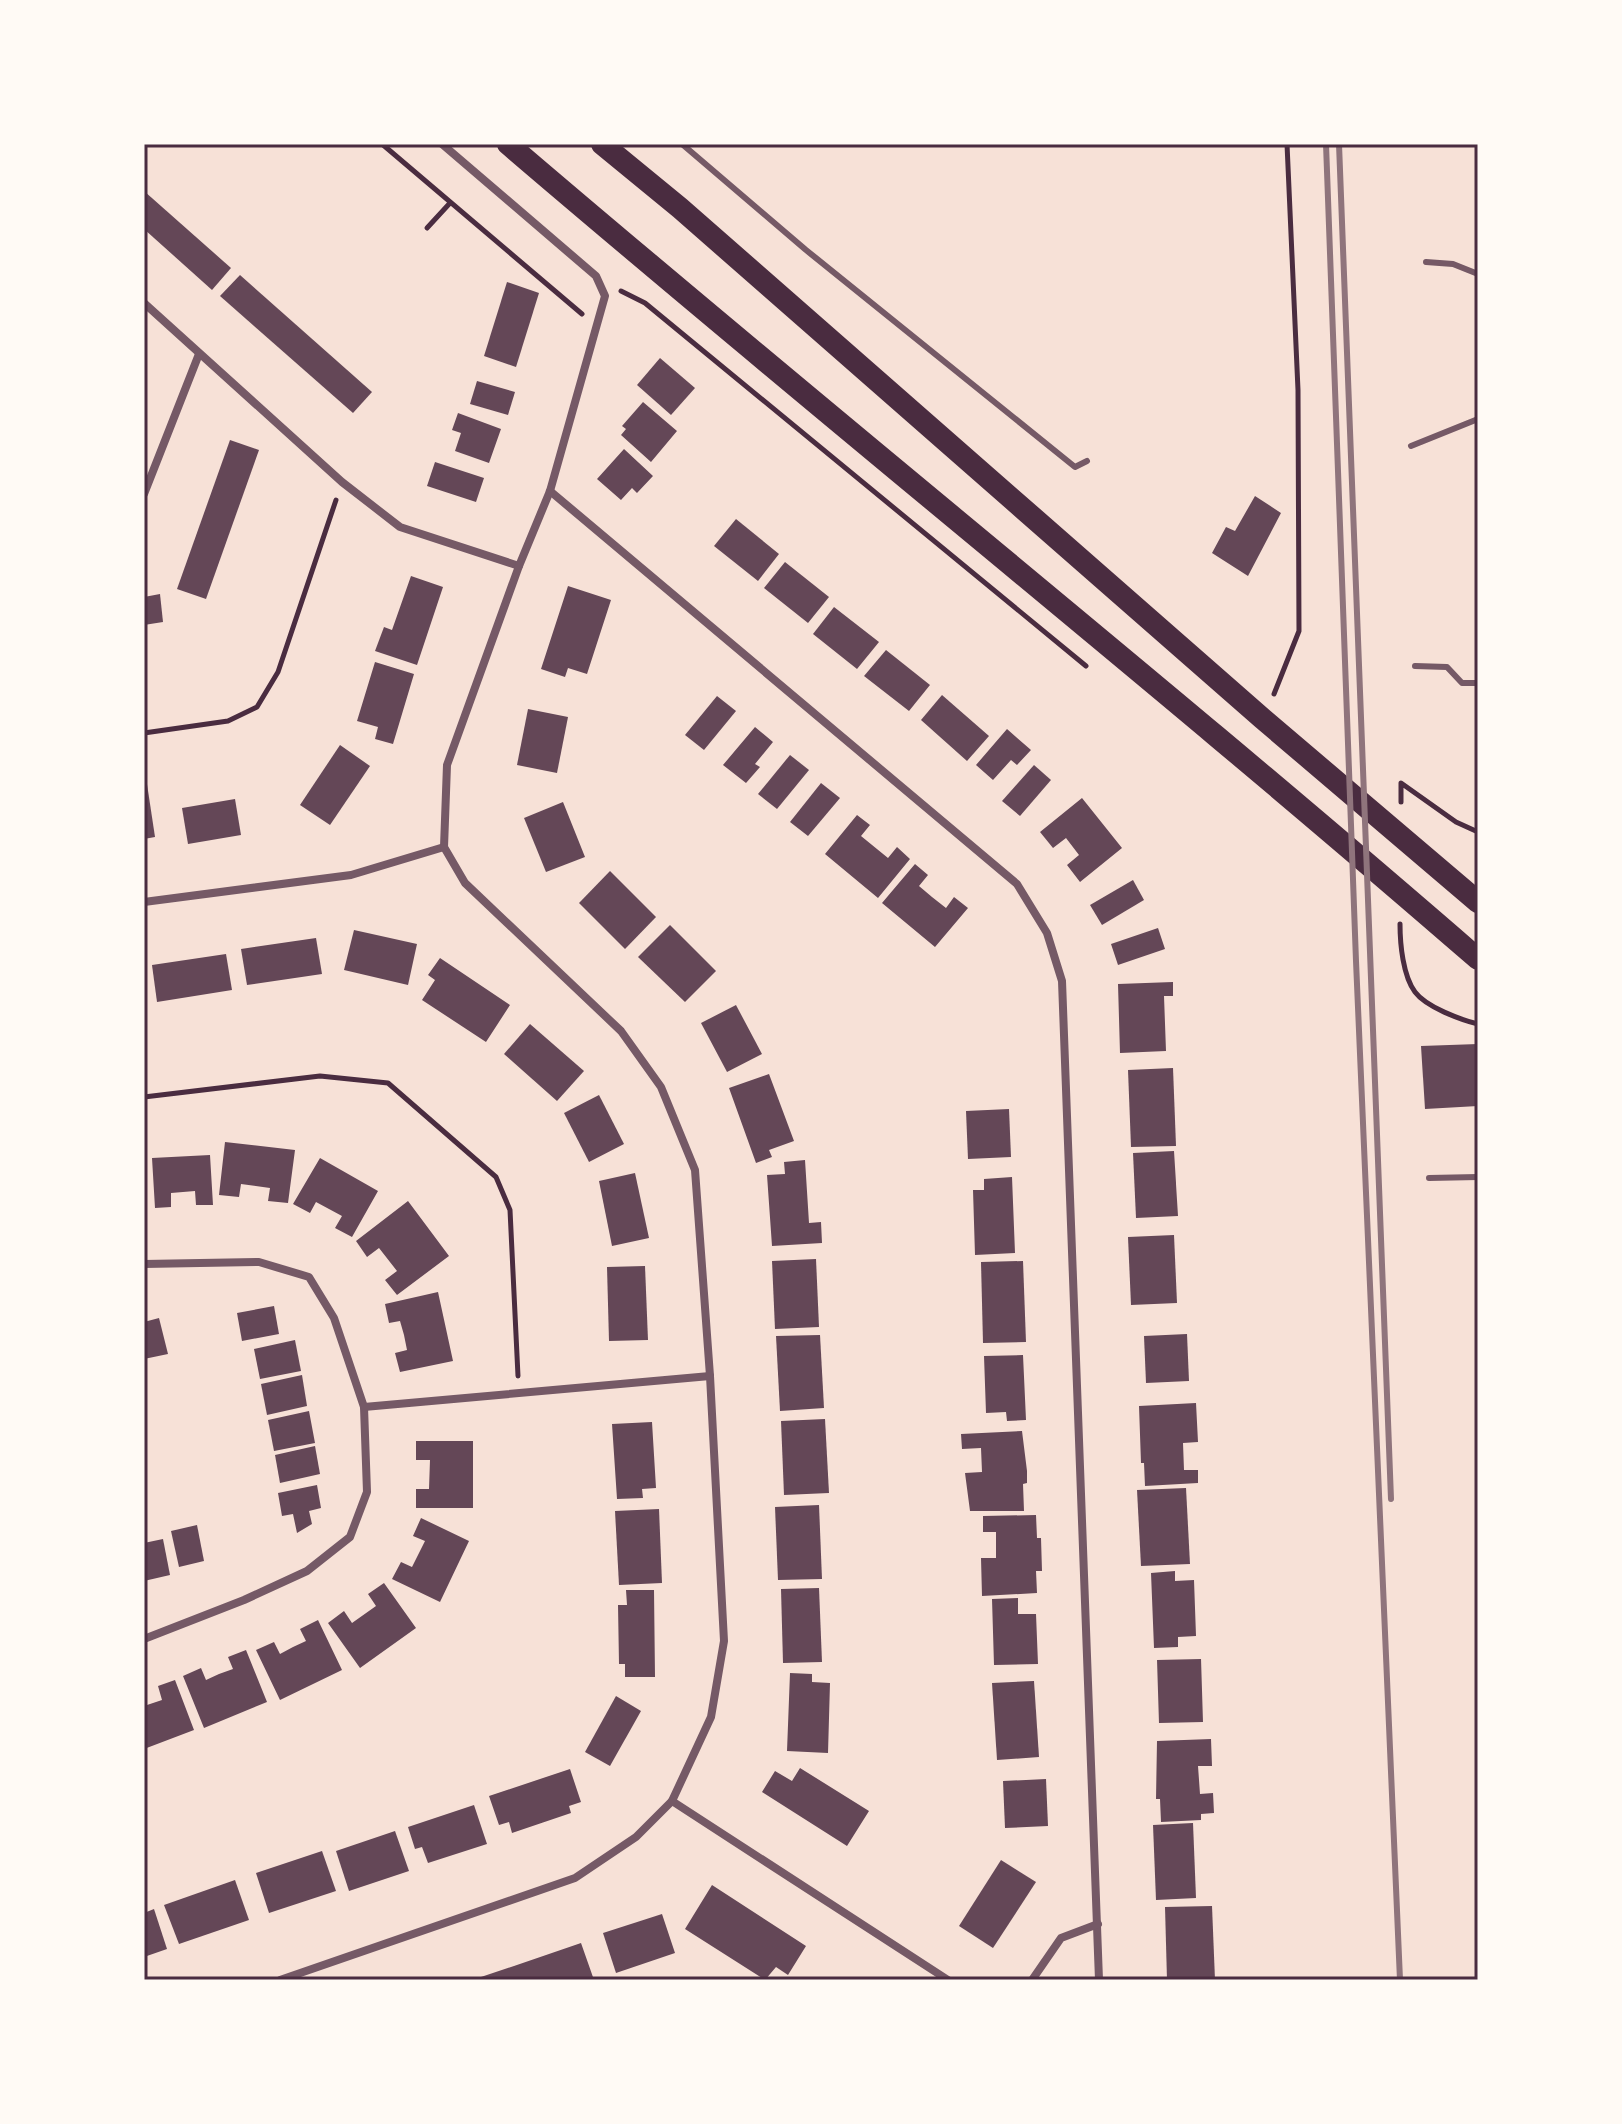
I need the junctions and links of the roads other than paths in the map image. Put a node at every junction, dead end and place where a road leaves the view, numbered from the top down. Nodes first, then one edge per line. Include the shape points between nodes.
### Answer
1 (442, 144) edge
2 (508, 144) edge
3 (602, 144) edge
4 (682, 144) edge
5 (1426, 262) dead end
6 (1478, 274) edge
7 (144, 303) edge
8 (199, 354) junction
9 (1478, 419) edge
10 (1411, 446) dead end
11 (1087, 461) dead end
12 (550, 491) junction
13 (144, 494) edge
14 (519, 566) junction
15 (1415, 666) dead end
16 (1478, 683) edge
17 (444, 847) junction
18 (144, 902) edge
19 (1478, 902) edge
20 (1471, 953) edge
21 (1478, 1177) edge
22 (1429, 1178) dead end
23 (144, 1264) edge
24 (710, 1376) junction
25 (364, 1407) junction
26 (144, 1639) edge
27 (672, 1801) junction
28 (1098, 1924) junction
29 (280, 1980) edge
30 (948, 1980) edge
31 (1032, 1980) edge
32 (1099, 1980) edge

1 - 12 street via 596,276 605,296
2 - 20 highway
3 - 19 highway
4 - 11 lane via 1075,467
5 - 6 lane via 1453,264
7 - 8 street
8 - 13 street
8 - 14 street via 400,527
9 - 10 lane
12 - 14 street
12 - 28 street via 1017,884 1047,933 1062,981
14 - 17 street via 447,765
15 - 16 lane via 1447,667 1462,683
17 - 18 street via 351,875
17 - 24 street via 465,883 621,1031 661,1087 695,1170
21 - 22 lane
23 - 25 street via 259,1262 309,1277 334,1318
24 - 25 street
24 - 27 street via 724,1641 711,1717
25 - 26 street via 367,1492 350,1537 307,1571
27 - 29 street via 636,1837 575,1878
27 - 30 street
28 - 31 street via 1061,1938
28 - 32 street

